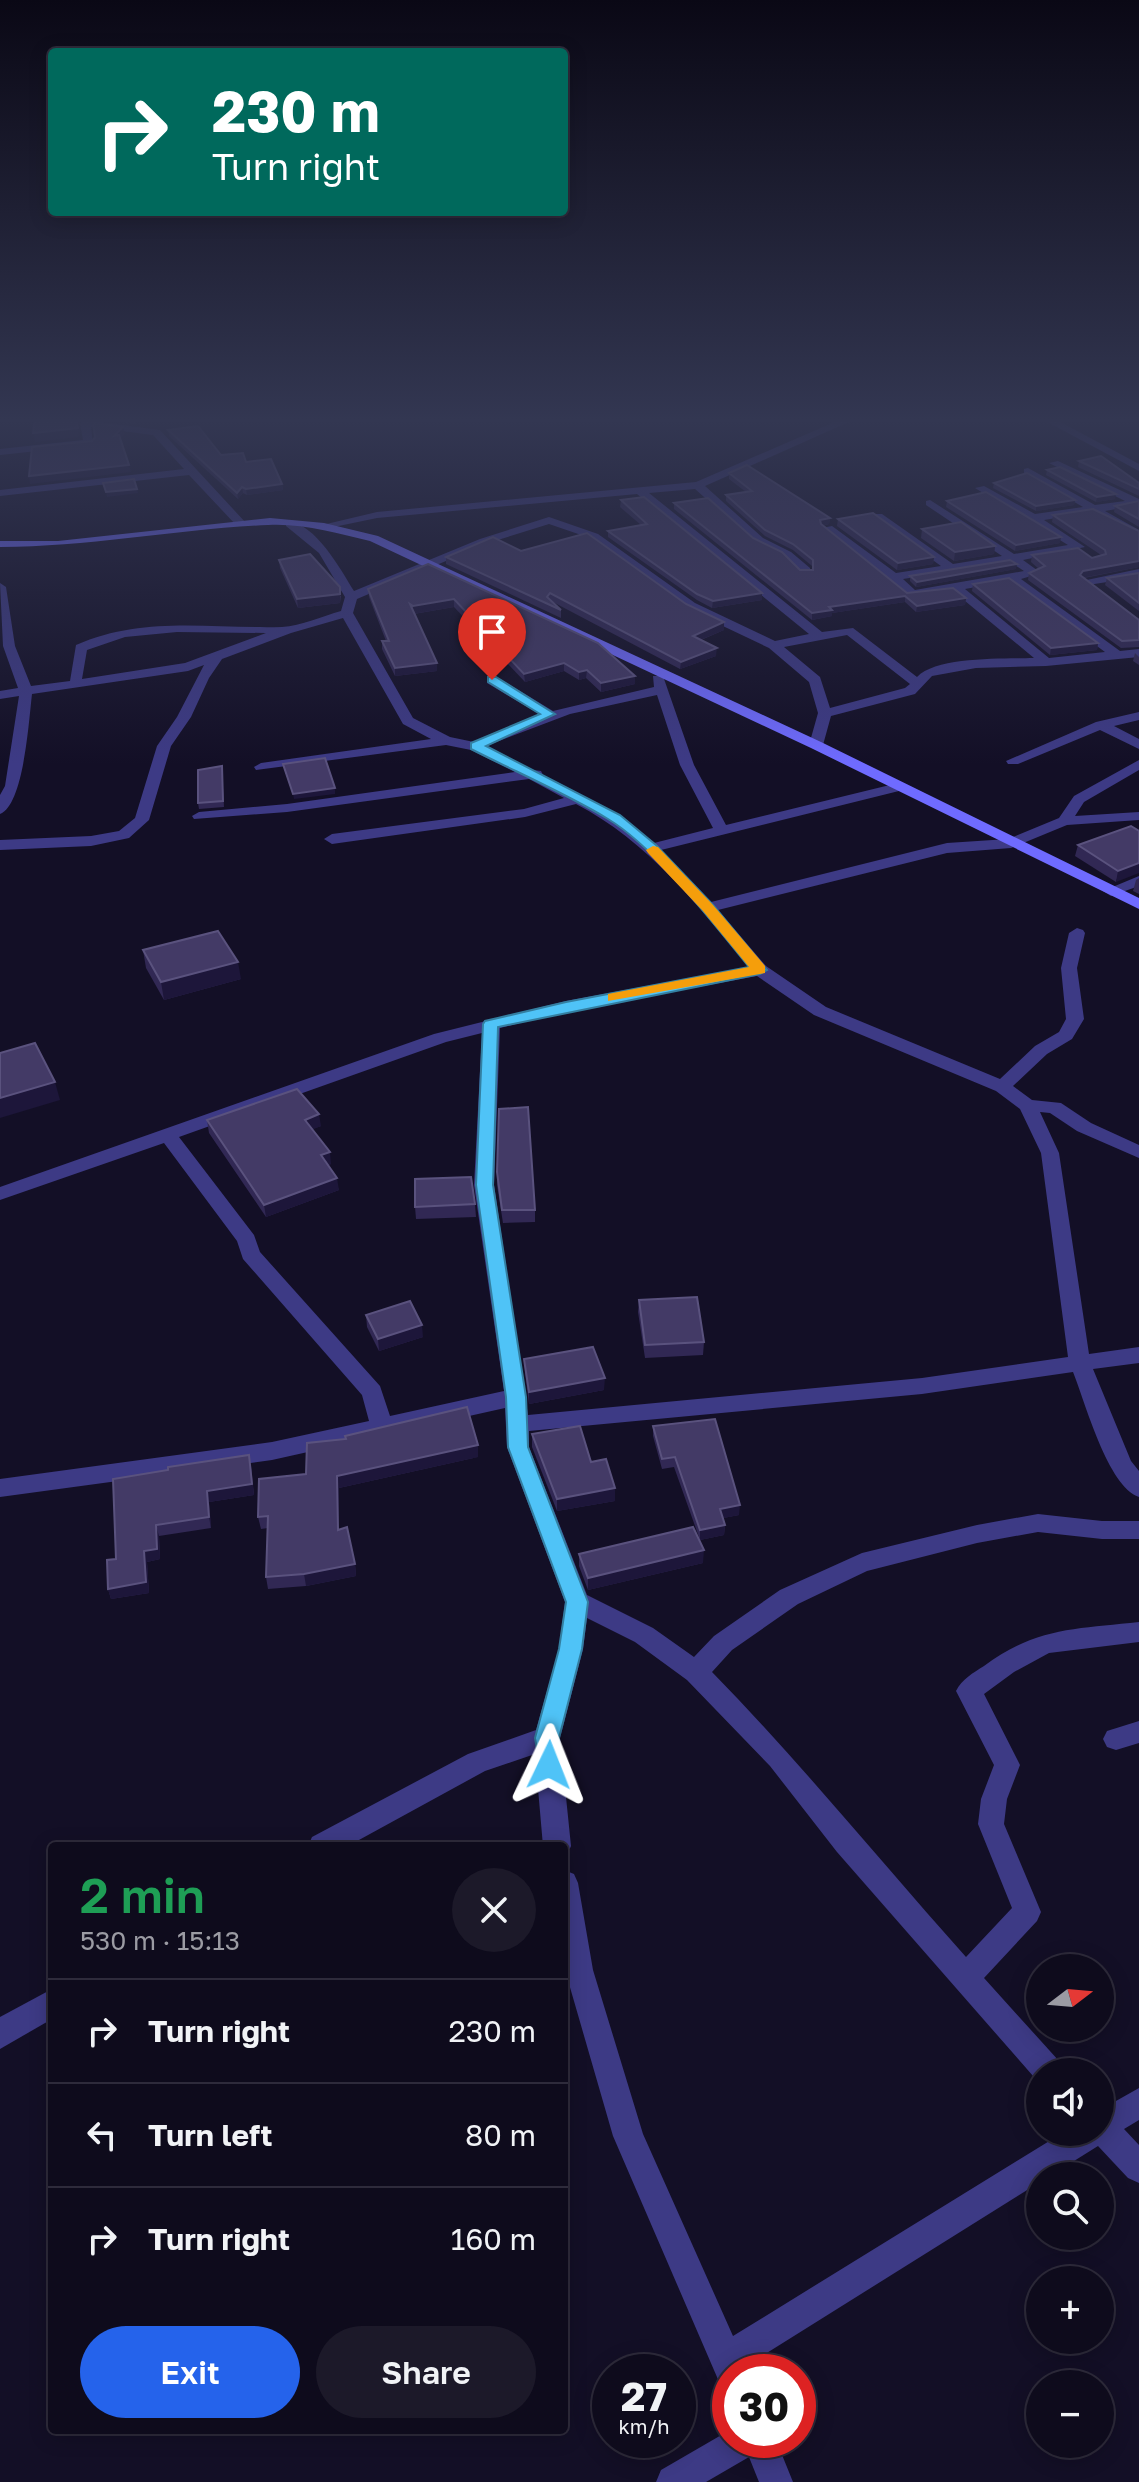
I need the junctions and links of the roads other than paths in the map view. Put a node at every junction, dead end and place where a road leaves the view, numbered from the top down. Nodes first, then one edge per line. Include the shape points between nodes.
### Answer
1 (155, 533) edge
2 (301, 533) edge
3 (352, 533) edge
4 (509, 533) edge
5 (585, 533) edge
6 (694, 533) edge
7 (751, 533) edge
8 (835, 533) edge
9 (902, 533) edge
10 (975, 533) edge
11 (1056, 533) edge
12 (0, 544) edge
13 (1012, 557) junction
14 (427, 565) junction
15 (950, 567) junction
16 (806, 571) edge
17 (1139, 573) edge
18 (894, 577) junction
19 (1012, 578) junction
20 (0, 587) edge
21 (957, 588) junction
22 (1108, 597) edge
23 (349, 605) junction
24 (287, 630) junction
25 (819, 636) junction
26 (774, 645) junction
27 (1139, 653) edge
28 (1117, 655) junction
29 (217, 657) junction
30 (1046, 662) junction
31 (660, 673) junction
32 (492, 680) dead end
33 (917, 683) junction
34 (77, 684) junction
35 (660, 690) junction
36 (26, 692) junction
37 (0, 695) edge
38 (825, 713) junction
39 (549, 714) junction
40 (1139, 716) edge
41 (1101, 725) junction
42 (446, 741) junction
43 (816, 745) junction
44 (1139, 745) edge
45 (475, 746) junction
46 (1013, 761) dead end
47 (1139, 764) edge
48 (261, 767) dead end
49 (536, 774) junction
50 (898, 787) junction
51 (580, 798) junction
52 (0, 810) edge
53 (199, 816) dead end
54 (1139, 816) edge
55 (1064, 821) junction
56 (722, 832) junction
57 (332, 839) dead end
58 (1011, 843) junction
59 (0, 845) edge
60 (651, 848) junction
61 (1139, 881) edge
62 (1111, 891) junction
63 (1139, 904) edge
64 (708, 908) junction
65 (1077, 933) dead end
66 (760, 970) junction
67 (491, 1024) junction
68 (1002, 1087) junction
69 (1028, 1106) junction
70 (167, 1134) junction
71 (1139, 1152) edge
72 (0, 1194) edge
73 (1139, 1355) edge
74 (1080, 1363) junction
75 (516, 1397) junction
76 (517, 1424) junction
77 (382, 1427) junction
78 (0, 1488) edge
79 (1139, 1488) edge
80 (1139, 1530) edge
81 (577, 1602) junction
82 (1139, 1632) edge
83 (696, 1672) junction
84 (547, 1738) junction
85 (329, 1842) edge
86 (557, 1842) edge
87 (568, 1906) edge
88 (965, 1978) junction
89 (48, 2005) edge
90 (0, 2034) edge
91 (1036, 2058) edge
92 (1139, 2103) edge
93 (1114, 2118) edge
94 (1114, 2141) edge
95 (1070, 2146) edge
96 (1139, 2167) edge
97 (725, 2354) edge
98 (749, 2354) edge
99 (714, 2458) edge
100 (766, 2458) edge
101 (673, 2482) edge
102 (776, 2482) edge

1 - 12 main road via 58,544
2 - 23 street via 324,551
3 - 14 main road
4 - 14 street
5 - 26 street via 691,606
6 - 25 street
7 - 16 street
8 - 18 street
9 - 15 street
10 - 13 street
11 - 13 street via 1083,550
13 - 15 street
13 - 19 street via 1035,573
14 - 23 street
14 - 31 main road
15 - 18 street
17 - 22 street via 1088,581
18 - 21 street via 912,594
19 - 21 street
19 - 28 street
20 - 36 street via 9,646
21 - 30 street
23 - 24 street
23 - 42 street via 408,721
24 - 29 street
24 - 34 street via 204,627 101,636 81,648
25 - 26 street
25 - 33 street via 849,631
26 - 38 street via 815,680
27 - 28 street
28 - 30 street
29 - 34 street via 188,667
29 - 59 street via 164,746 142,820 124,835 91,841
30 - 33 street via 976,664 928,673
31 - 35 street
31 - 43 main road
32 - 39 street
33 - 38 street via 910,691
34 - 36 street
35 - 39 street
35 - 56 street via 687,765
36 - 37 street
36 - 52 street via 12,786
38 - 43 street
39 - 45 street
40 - 41 street
41 - 44 street
41 - 46 street
42 - 45 street
42 - 48 street
43 - 50 main road
45 - 49 street
47 - 55 street via 1079,799
49 - 51 street
49 - 53 street
50 - 56 street
50 - 58 main road
51 - 57 street via 525,813
51 - 60 street
54 - 55 street
55 - 58 street
56 - 60 street
58 - 62 main road
58 - 64 street via 947,848
60 - 64 street
61 - 62 street
62 - 63 main road
64 - 66 street
65 - 68 street via 1069,968 1075,1019 1066,1035 1041,1050
66 - 67 street
66 - 68 street via 820,1011
67 - 70 street via 401,1050
67 - 75 street via 484,1185
68 - 69 street
69 - 71 street via 1054,1107
69 - 74 street via 1050,1153
70 - 72 street
70 - 77 street via 247,1240 250,1254 372,1392
73 - 74 street
74 - 76 street via 922,1386
74 - 79 street via 1121,1465
75 - 76 street
75 - 77 street
76 - 81 street via 518,1447
77 - 78 street via 272,1451
80 - 83 street via 1038,1523 862,1563 789,1597 723,1643
81 - 83 street via 644,1635
81 - 84 street via 571,1649
82 - 88 street via 1045,1643 969,1691 1007,1765 991,1824 1027,1912
83 - 88 street via 779,1758
84 - 85 street via 477,1762
84 - 86 street
87 - 97 street via 579,1970 628,2136
88 - 91 street
89 - 90 street
92 - 93 street
94 - 96 street
95 - 98 street
99 - 101 street
100 - 102 street

